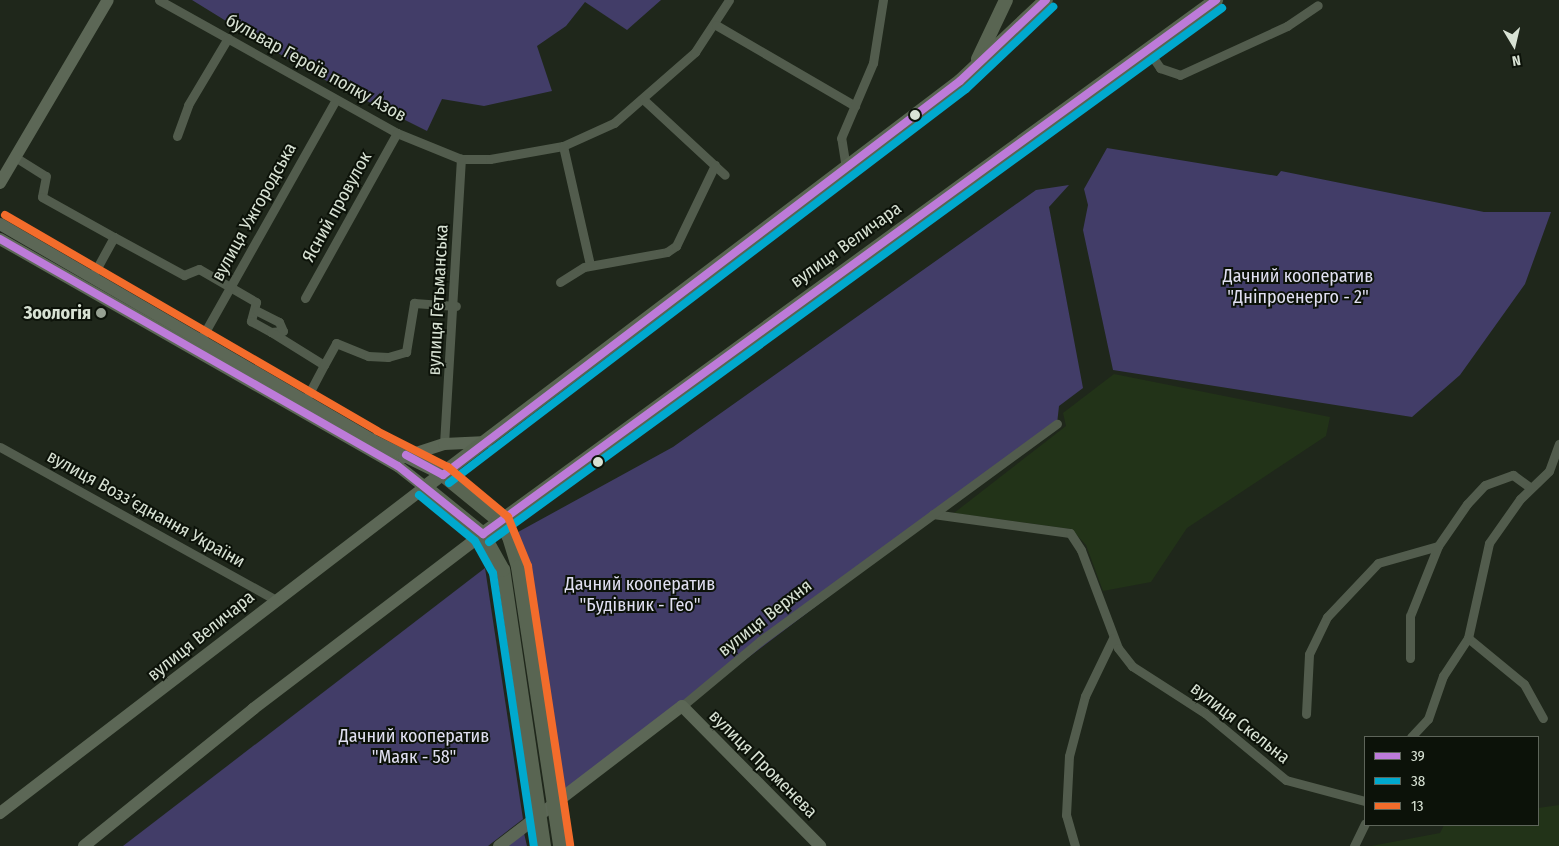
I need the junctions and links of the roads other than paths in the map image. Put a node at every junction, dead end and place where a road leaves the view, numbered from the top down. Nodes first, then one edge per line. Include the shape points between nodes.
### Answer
1 (108, 0) edge
2 (159, 0) edge
3 (729, 0) edge
4 (883, 0) edge
5 (1006, 0) edge
6 (1016, 0) edge
7 (1046, 0) edge
8 (1216, 0) edge
9 (1318, 6) dead end
10 (716, 26) junction
11 (228, 38) junction
12 (1148, 50) junction
13 (982, 53) junction
14 (960, 81) junction
15 (644, 100) junction
16 (335, 102) junction
17 (856, 106) junction
18 (397, 133) junction
19 (177, 136) dead end
20 (563, 146) junction
21 (15, 157) junction
22 (461, 158) junction
23 (715, 165) junction
24 (846, 168) junction
25 (725, 175) dead end
26 (0, 183) edge
27 (0, 224) edge
28 (114, 237) junction
29 (0, 239) edge
30 (590, 265) junction
31 (92, 277) junction
32 (560, 282) dead end
33 (232, 288) junction
34 (305, 298) dead end
35 (456, 306) junction
36 (257, 311) junction
37 (271, 332) junction
38 (201, 339) junction
39 (324, 365) junction
40 (304, 401) junction
41 (1057, 424) dead end
42 (487, 442) junction
43 (444, 444) junction
44 (1559, 444) edge
45 (0, 447) edge
46 (406, 455) junction
47 (398, 466) junction
48 (443, 475) junction
49 (425, 487) junction
50 (1531, 488) junction
51 (933, 514) junction
52 (498, 520) junction
53 (483, 534) junction
54 (1438, 546) junction
55 (276, 600) junction
56 (1114, 638) junction
57 (1468, 638) junction
58 (1410, 658) dead end
59 (682, 706) junction
60 (1306, 714) dead end
61 (1543, 718) dead end
62 (1412, 736) edge
63 (1364, 801) edge
64 (553, 804) junction
65 (0, 813) edge
66 (539, 816) junction
67 (1364, 825) edge
68 (84, 846) edge
69 (499, 846) edge
70 (544, 846) edge
71 (560, 846) edge
72 (820, 846) edge
73 (1074, 846) edge
74 (1354, 846) edge

1 - 21 street
2 - 11 street, бульвар Героїв полку Азов
3 - 10 street, бульвар Героїв полку Азов
4 - 17 street via 881,31
5 - 13 main road
6 - 13 main road via 1004,27
7 - 14 main road
8 - 12 main road, вулиця Величара
9 - 12 street via 1287,26 1180,75 1160,68
10 - 15 street, бульвар Героїв полку Азов
10 - 17 street
11 - 16 street, бульвар Героїв полку Азов
11 - 19 street via 188,104
12 - 52 main road, вулиця Величара
13 - 14 main road
14 - 24 main road
15 - 20 street, бульвар Героїв полку Азов via 599,132
15 - 23 street
16 - 18 street, бульвар Героїв полку Азов
16 - 33 street, вулиця Ужгородська
17 - 24 street via 840,138
18 - 22 street, бульвар Героїв полку Азов
18 - 34 street, Ясний провулок
20 - 22 street, бульвар Героїв полку Азов via 513,157
20 - 30 street
21 - 26 street
21 - 28 street via 46,176 41,196
22 - 35 street, вулиця Гетьманська
23 - 25 street
23 - 30 street via 676,246 668,252
24 - 42 main road
27 - 31 street
28 - 31 street
28 - 33 street via 184,275 200,269
29 - 47 street
30 - 32 street
31 - 38 street
33 - 36 street via 256,302
33 - 38 street, вулиця Ужгородська
35 - 39 street via 414,303 406,352 368,356 336,343
35 - 43 street, вулиця Гетьманська
36 - 37 street via 251,322
36 - 37 street via 279,322 283,331
37 - 39 street
38 - 40 street
39 - 40 street
40 - 46 street
41 - 51 street, вулиця Верхня
42 - 43 street
42 - 48 main road
43 - 46 street
44 - 50 street via 1550,472
45 - 55 street, вулиця Воззʼєднання України
46 - 47 street
46 - 48 street
47 - 49 street
48 - 49 main road
48 - 52 main road
49 - 53 main road
49 - 55 street, вулиця Величара
50 - 54 street via 1513,475 1485,485
50 - 57 street via 1489,542
51 - 56 street, вулиця Скельна via 1070,533 1081,550
51 - 59 street, вулиця Верхня via 760,641
52 - 53 main road, вулиця Величара
52 - 64 main road via 509,536 518,567
53 - 66 main road via 503,570
53 - 68 street via 253,709
54 - 58 street via 1410,616
54 - 60 street via 1378,564 1327,617 1309,654
55 - 65 street, вулиця Величара
56 - 63 street, вулиця Скельна via 1132,666 1206,713 1286,780
56 - 73 street via 1085,696 1069,756 1066,816
57 - 61 street via 1524,684
57 - 62 street via 1443,676 1428,719
59 - 64 street, вулиця Верхня
59 - 72 street, вулиця Променева
64 - 66 street, вулиця Верхня
64 - 71 main road
66 - 69 street, вулиця Верхня
66 - 70 main road
67 - 74 street

